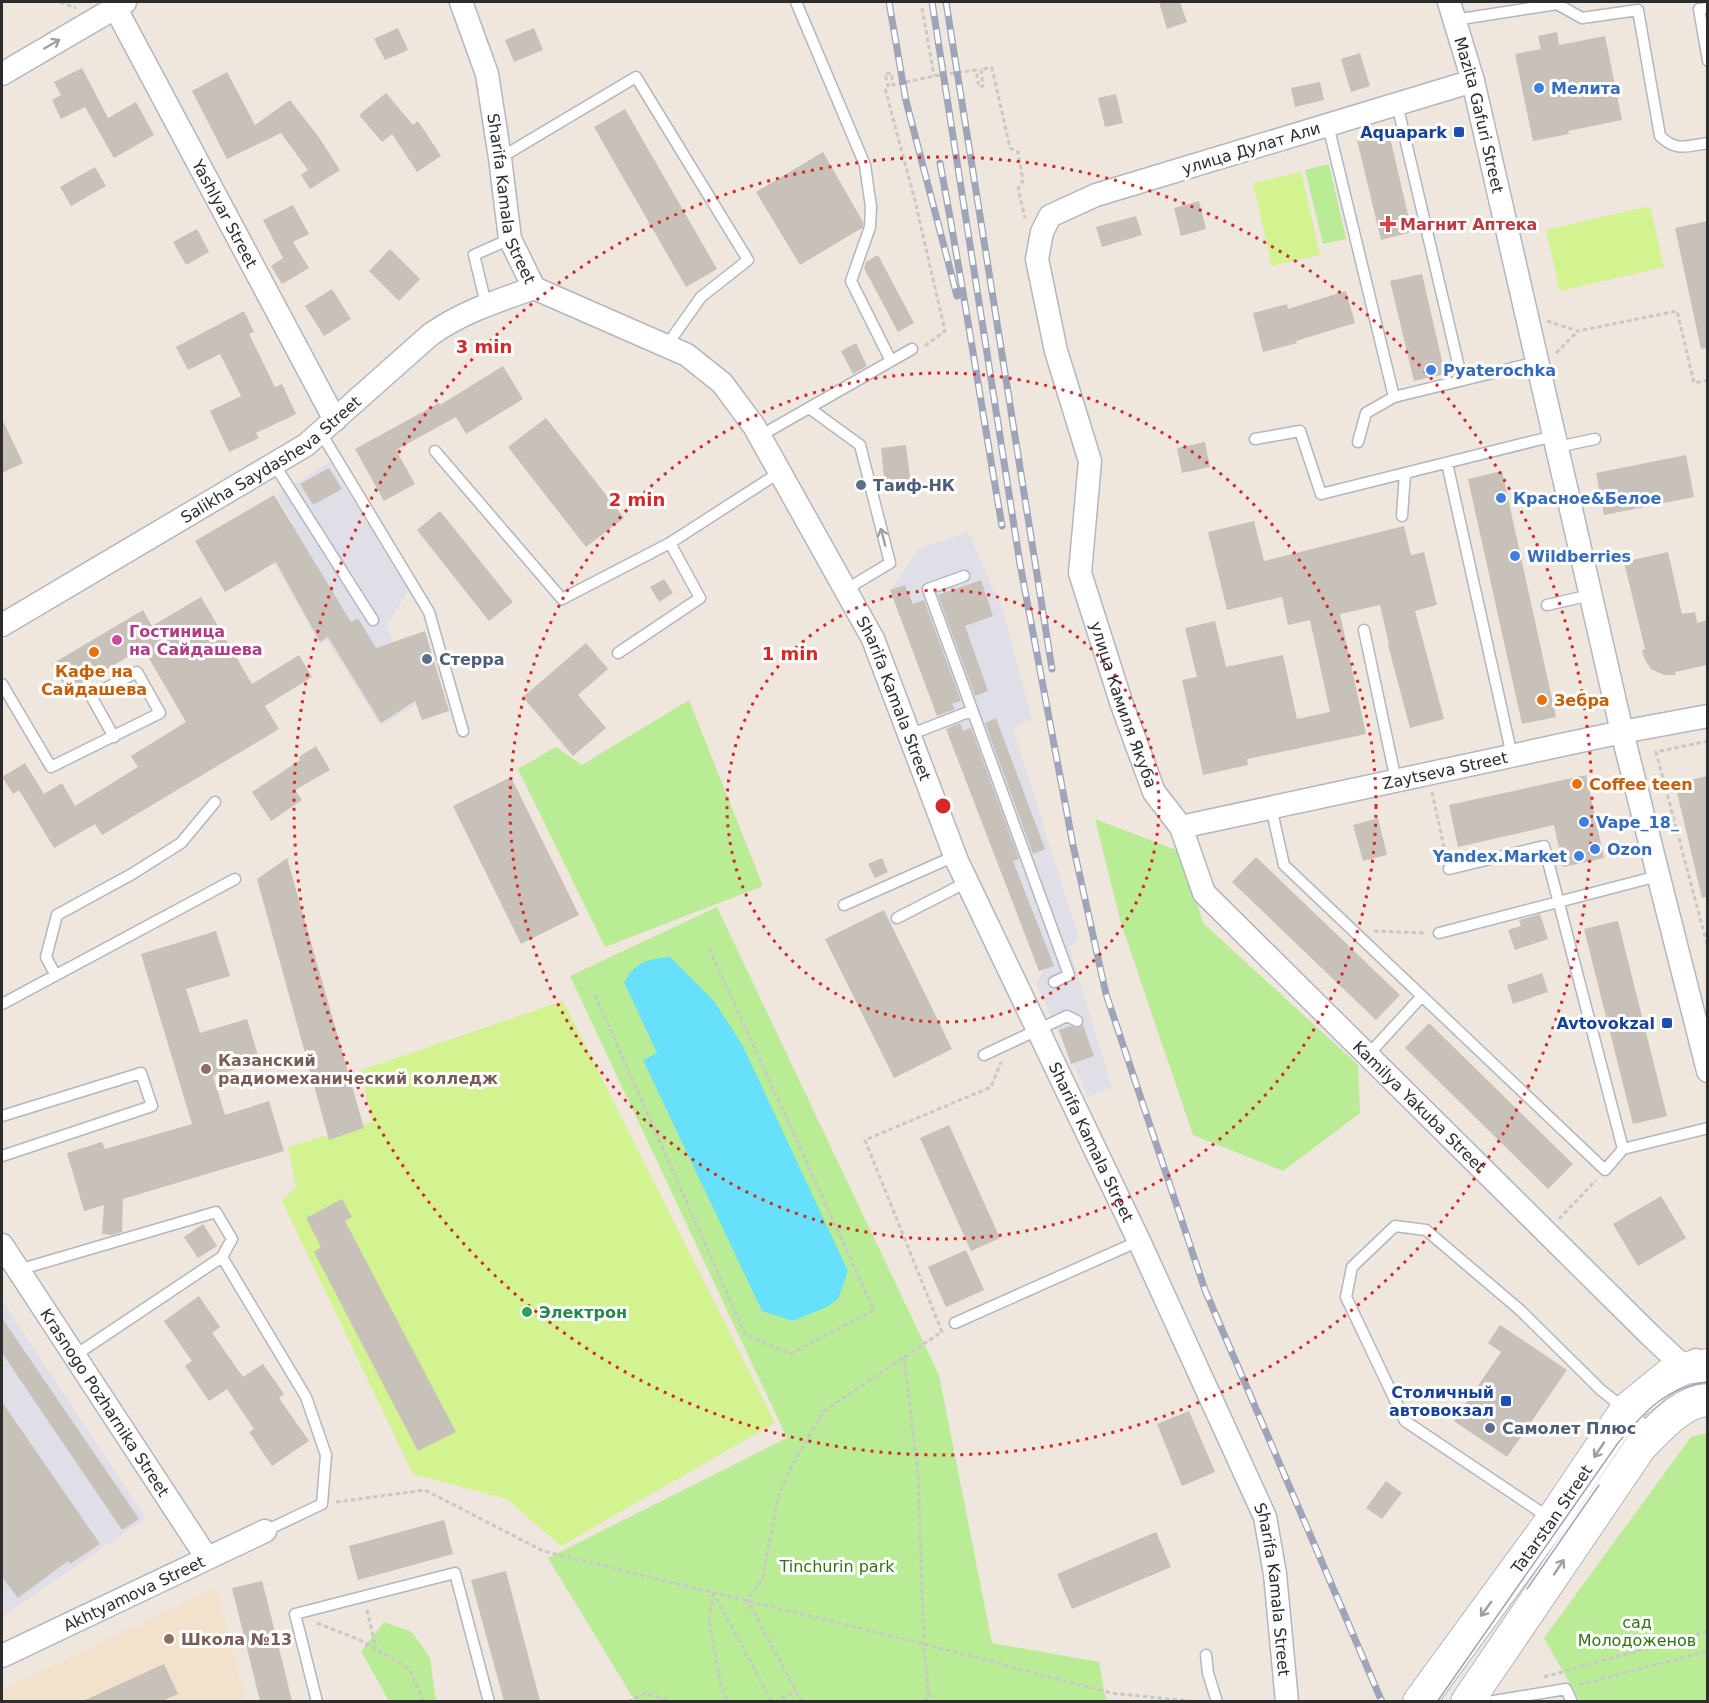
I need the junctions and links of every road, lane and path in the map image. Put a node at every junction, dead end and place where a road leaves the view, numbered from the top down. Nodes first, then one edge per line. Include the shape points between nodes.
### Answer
1 (60, 2) edge
2 (461, 2) edge
3 (796, 2) edge
4 (120, 4) edge
5 (77, 8) dead end
6 (922, 8) dead end
7 (1707, 8) edge
8 (1451, 11) edge
9 (1707, 61) edge
10 (2, 74) edge
11 (934, 75) junction
12 (1473, 81) junction
13 (1397, 104) junction
14 (1328, 125) junction
15 (1707, 142) edge
16 (500, 158) junction
17 (1042, 232) junction
18 (510, 239) junction
19 (534, 288) junction
20 (486, 304) junction
21 (1544, 320) dead end
22 (1578, 331) junction
23 (667, 345) junction
24 (912, 349) joint
25 (1545, 359) junction
26 (891, 362) junction
27 (1462, 380) junction
28 (1707, 380) edge
29 (1394, 397) junction
30 (809, 408) junction
31 (328, 427) junction
32 (760, 436) junction
33 (1595, 439) dead end
34 (1255, 440) dead end
35 (1358, 442) dead end
36 (1556, 442) junction
37 (435, 451) dead end
38 (1447, 463) junction
39 (274, 464) junction
40 (780, 472) junction
41 (1405, 473) junction
42 (1402, 516) dead end
43 (670, 543) junction
44 (964, 576) dead end
45 (845, 590) junction
46 (1591, 595) junction
47 (1547, 605) dead end
48 (373, 620) dead end
49 (2, 625) edge
50 (1364, 630) dead end
51 (618, 653) dead end
52 (2, 684) edge
53 (971, 711) junction
54 (1707, 716) edge
55 (463, 731) dead end
56 (1622, 732) junction
57 (909, 735) junction
58 (114, 737) junction
59 (1707, 741) edge
60 (1512, 756) junction
61 (1427, 774) junction
62 (1396, 781) junction
63 (215, 802) dead end
64 (1271, 807) junction
65 (1181, 827) junction
66 (955, 856) junction
67 (1449, 869) joint
68 (1658, 876) junction
69 (235, 879) dead end
70 (967, 882) junction
71 (1558, 901) junction
72 (844, 905) dead end
73 (897, 918) dead end
74 (1399, 932) dead end
75 (1438, 933) joint
76 (709, 948) dead end
77 (1707, 948) edge
78 (55, 974) junction
79 (1054, 982) dead end
80 (595, 995) dead end
81 (1422, 996) junction
82 (2, 1004) edge
83 (1077, 1021) dead end
84 (1037, 1029) junction
85 (1010, 1042) junction
86 (984, 1055) dead end
87 (1368, 1055) junction
88 (1707, 1071) edge
89 (2, 1116) edge
90 (1707, 1128) edge
91 (1623, 1149) junction
92 (2, 1156) edge
93 (1605, 1170) junction
94 (1546, 1232) junction
95 (1139, 1241) junction
96 (2, 1245) edge
97 (222, 1257) junction
98 (18, 1270) junction
99 (955, 1323) joint
100 (942, 1332) junction
101 (74, 1356) junction
102 (904, 1357) junction
103 (1700, 1361) edge
104 (1706, 1399) edge
105 (1626, 1410) junction
106 (1654, 1433) junction
107 (321, 1504) junction
108 (1552, 1520) junction
109 (265, 1531) joint
110 (207, 1558) junction
111 (713, 1591) junction
112 (364, 1596) junction
113 (747, 1600) junction
114 (295, 1614) junction
115 (1707, 1631) edge
116 (924, 1644) junction
117 (376, 1649) junction
118 (1707, 1652) edge
119 (1206, 1655) dead end
120 (2, 1656) edge
121 (1560, 1672) junction
122 (1537, 1679) dead end
123 (1566, 1689) junction
124 (928, 1690) junction
125 (796, 1691) junction
126 (317, 1701) edge
127 (424, 1701) edge
128 (489, 1701) edge
129 (628, 1701) edge
130 (674, 1701) edge
131 (728, 1701) edge
132 (774, 1701) edge
133 (802, 1701) edge
134 (926, 1701) edge
135 (932, 1701) edge
136 (1200, 1701) edge
137 (1217, 1701) edge
138 (1287, 1701) edge
139 (1419, 1701) edge
140 (1467, 1701) edge
141 (1488, 1701) edge
142 (1572, 1701) edge

1 - 5 path
2 - 16 street, Sharifa Kamala Street via 487,74
3 - 26 lane via 865,165 870,227 851,281
10 -> 4 street
4 - 31 street, Yashlyar Street
6 - 11 path
7 - 9 lane via 1699,9
8 - 12 street, Mazita Gafuri Street
8 - 15 lane via 1557,4 1582,18 1638,10 1660,136 1678,147
11 - 17 path via 976,70 979,87 983,86 981,69 992,68 1010,148 1018,152 1023,181 1018,189 1026,223
11 - 24 path via 893,85 891,73 885,74 885,88 945,331 929,344
12 - 13 street, улица Дулат Али
12 - 25 street, Mazita Gafuri Street
13 - 14 street, улица Дулат Али
13 - 27 lane
14 - 17 street, улица Дулат Али via 1096,195 1050,216
14 - 29 lane
16 - 18 street, Sharifa Kamala Street
16 - 23 lane via 636,77 747,260 701,297
17 - 65 street, улица Камиля Якуба via 1037,259 1056,351 1090,461 1080,573 1154,792
18 - 19 street, Sharifa Kamala Street
18 - 20 lane via 474,255
19 - 20 street, Salikha Saydasheva Street
19 - 23 street, Sharifa Kamala Street
20 - 31 street, Salikha Saydasheva Street via 430,335
21 - 22 path
22 - 25 path
22 - 28 path via 1677,311 1694,383
23 - 32 street, Sharifa Kamala Street via 687,355 722,383
24 - 26 lane
25 - 27 lane
25 - 36 street, Mazita Gafuri Street
26 - 30 lane
27 - 29 lane
29 - 35 lane via 1366,413
30 - 32 lane
45 -> 30 lane via 890,563 860,445
31 - 39 street, Salikha Saydasheva Street
31 - 55 lane via 429,612
32 - 40 street, Sharifa Kamala Street
33 - 36 lane
34 - 41 lane via 1300,431 1321,494
36 - 38 lane
36 - 46 street, Mazita Gafuri Street
37 - 43 lane via 562,599
38 - 41 lane
38 - 60 lane
39 - 48 lane
39 - 49 street, Salikha Saydasheva Street
40 - 43 lane
40 - 45 street, Sharifa Kamala Street
41 - 42 lane
43 - 51 lane via 700,598
44 - 53 lane via 927,589
45 - 57 street, Sharifa Kamala Street via 873,639
46 - 47 lane
46 - 56 street, Mazita Gafuri Street
50 - 62 lane
52 - 58 lane via 51,767
53 - 57 lane
53 - 79 lane via 1069,975
54 - 56 street, Zaytseva Street
56 - 60 street, Zaytseva Street
56 - 68 street, Mazita Gafuri Street
57 - 66 street, Sharifa Kamala Street
58 - 58 lane via 160,713 137,672 91,696
59 - 77 path via 1656,752
60 - 61 street, Zaytseva Street
61 - 62 street, Zaytseva Street
61 - 67 path
62 - 64 street, Zaytseva Street
63 - 78 lane via 181,843 57,915 46,957
64 - 65 street, Zaytseva Street
64 - 81 lane via 1284,864
65 - 87 street, Kamilya Yakuba Street via 1204,893
66 - 70 street, Sharifa Kamala Street
66 - 72 lane
67 - 71 lane via 1544,846
68 - 71 lane
68 - 88 street, Mazita Gafuri Street
69 - 78 lane
70 - 73 lane
70 - 84 street, Sharifa Kamala Street
71 - 75 lane
71 - 91 lane
74 - 75 path
76 - 80 path via 874,1310 790,1354 745,1334
78 - 82 lane
81 - 87 lane
81 - 93 lane
83 - 84 lane via 1067,1016
84 - 85 lane
84 - 95 street, Sharifa Kamala Street
85 - 86 lane
85 - 100 path via 991,1087 865,1140
87 - 94 street, Kamilya Yakuba Street
89 - 92 lane via 141,1073 152,1106
90 - 91 lane
91 - 93 lane
93 - 94 path
94 - 103 street, Kamilya Yakuba Street
95 - 99 lane
95 - 138 street, Sharifa Kamala Street via 1266,1517
96 - 98 street, Krasnogo Pozharnika Street
97 - 98 lane via 232,1239 216,1212
97 - 101 lane
97 - 107 lane via 306,1397 326,1455
98 - 101 street, Krasnogo Pozharnika Street
99 - 100 path
100 - 102 path
101 - 110 street, Krasnogo Pozharnika Street
102 - 113 path via 824,1411 782,1488 762,1580
102 - 116 path via 918,1473
103 - 105 main road, Tatarstan Street via 1669,1375
104 - 106 main road, Tatarstan Street via 1685,1407
105 - 106 lane
105 -> 108 main road, Tatarstan Street
105 - 108 lane via 1520,1310 1426,1230 1395,1226 1352,1266 1346,1298 1405,1421
140 -> 106 main road, Tatarstan Street via 1641,1446
107 - 109 lane
107 - 111 path via 425,1490 543,1551
108 -> 139 main road, Tatarstan Street
109 - 110 street, Akhtyamova Street
110 - 120 street, Akhtyamova Street
111 - 113 path
111 - 131 path via 709,1620 721,1686
111 - 132 path
112 - 114 lane
112 - 117 path
112 - 128 lane via 455,1573
113 - 116 path
113 - 125 path
114 - 117 path
114 - 126 lane
115 - 121 path
116 - 124 path
116 - 136 path via 1111,1693
117 - 127 path via 409,1668
118 - 123 path
119 - 137 lane
121 - 122 path
121 - 123 path
123 - 141 lane
123 - 142 lane
124 - 134 path
124 - 135 path
125 - 132 path
125 - 133 path
129 - 130 path via 645,1693

